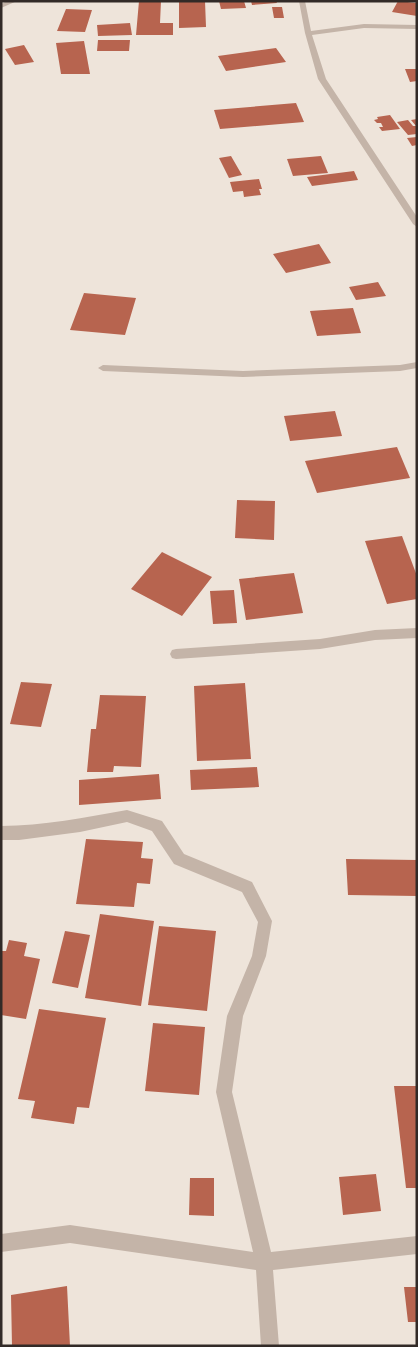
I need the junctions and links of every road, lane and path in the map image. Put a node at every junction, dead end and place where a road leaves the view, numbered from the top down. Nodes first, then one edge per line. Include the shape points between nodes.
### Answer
1 (14, 1) edge
2 (302, 1) edge
3 (1, 6) edge
4 (417, 27) edge
5 (308, 34) junction
6 (417, 224) edge
7 (417, 365) edge
8 (103, 368) dead end
9 (417, 633) edge
10 (176, 654) dead end
11 (1, 832) edge
12 (1, 1244) edge
13 (417, 1245) edge
14 (264, 1262) junction
15 (270, 1346) edge

1 - 3 street
2 - 5 street
4 - 5 street via 364,26
5 - 6 street via 322,79
7 - 8 street via 243,374
9 - 10 street via 376,635 320,644
11 - 14 street via 54,829 127,816 157,826 179,859 247,887 265,921 259,956 235,1016 224,1092
12 - 14 street via 70,1234
13 - 14 street
14 - 15 street

